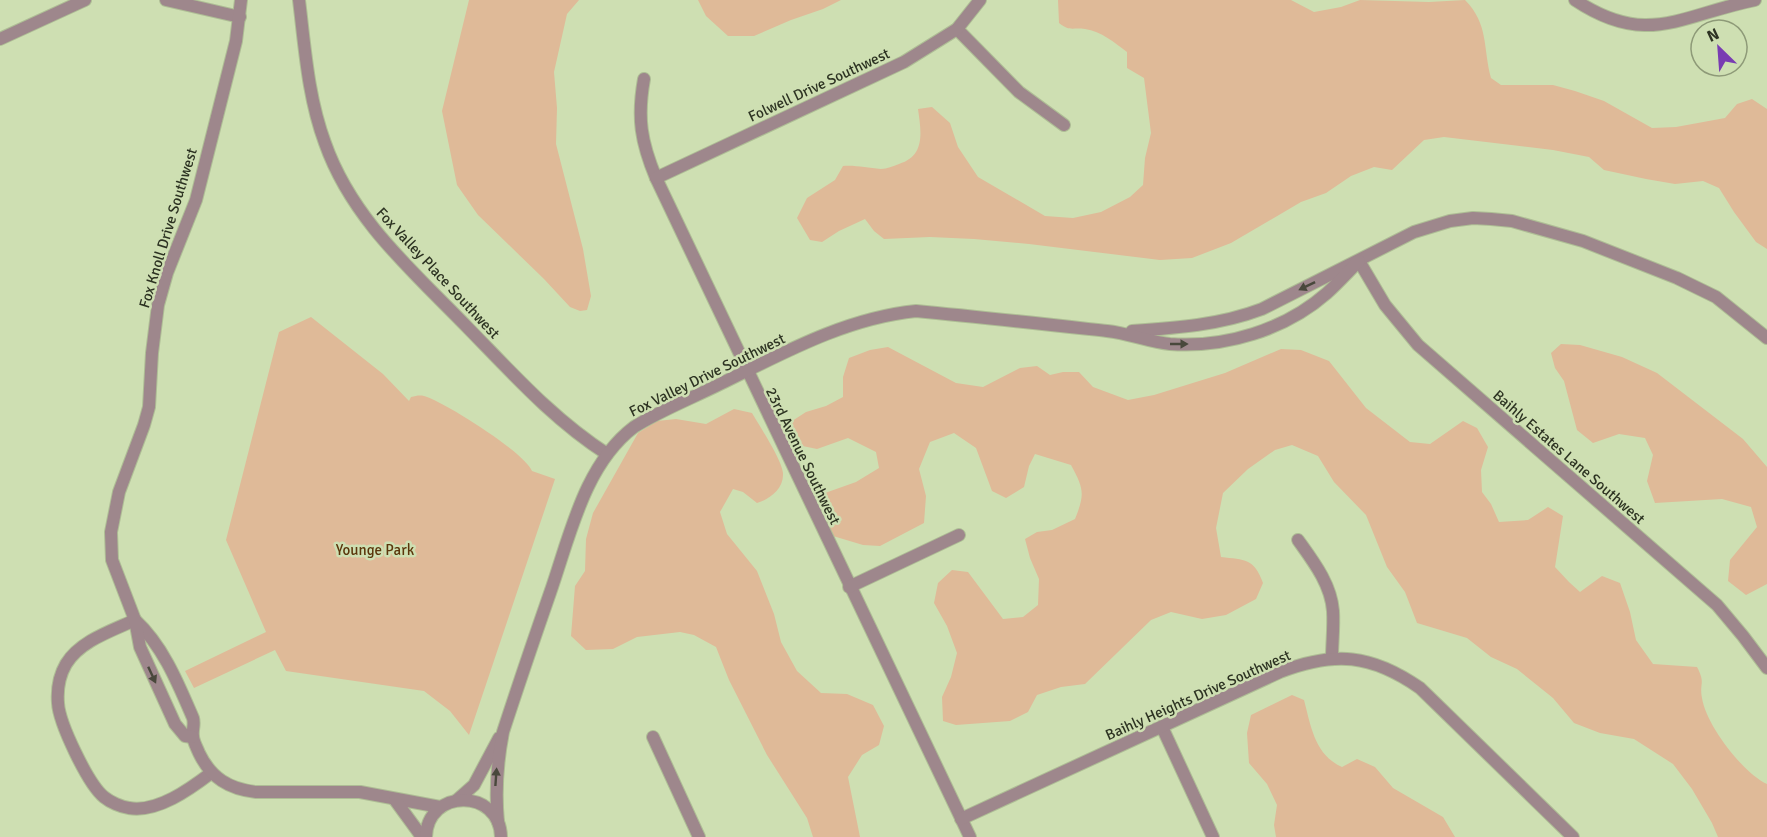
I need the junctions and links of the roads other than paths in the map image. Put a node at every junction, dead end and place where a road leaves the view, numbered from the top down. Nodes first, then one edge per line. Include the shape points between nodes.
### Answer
1 (85, 0) edge
2 (166, 0) edge
3 (241, 0) edge
4 (299, 0) edge
5 (980, 0) edge
6 (1575, 0) edge
7 (1755, 0) edge
8 (240, 17) junction
9 (957, 29) junction
10 (0, 39) edge
11 (644, 79) dead end
12 (1064, 124) dead end
13 (656, 178) junction
14 (1359, 261) junction
15 (1122, 332) junction
16 (1767, 338) edge
17 (746, 371) junction
18 (608, 454) junction
19 (959, 535) dead end
20 (1298, 540) dead end
21 (849, 587) junction
22 (135, 620) junction
23 (1332, 658) junction
24 (1767, 668) edge
25 (1162, 727) junction
26 (502, 732) junction
27 (192, 737) junction
28 (652, 737) dead end
29 (211, 772) junction
30 (395, 800) junction
31 (457, 800) junction
32 (440, 807) junction
33 (961, 819) junction
34 (501, 832) edge
35 (424, 837) edge
36 (699, 837) edge
37 (970, 837) edge
38 (1213, 837) edge
39 (1573, 837) edge

1 - 10 street
2 - 8 street
3 - 8 street
4 - 18 street, Fox Valley Place Southwest via 313,103 328,151 357,207 393,251 540,402
5 - 9 street, Folwell Drive Southwest
6 - 7 street via 1621,23 1650,27
8 - 22 street, Fox Knoll Drive Southwest via 196,200 158,305 149,407 112,520 112,560
9 - 12 street via 1018,92
9 - 13 street, Folwell Drive Southwest via 885,72
11 - 13 street, 23rd Avenue Southwest via 640,128
13 - 17 street, 23rd Avenue Southwest
14 -> 15 street, Fox Valley Drive Southwest via 1240,317 1182,328
15 -> 14 street, Fox Valley Drive Southwest via 1168,344 1200,344 1262,331 1298,314 1326,294
14 - 16 street, Fox Valley Drive Southwest via 1430,226 1473,218 1512,221 1583,241 1677,278 1716,297
14 - 24 street, Baihly Estates Lane Southwest via 1385,305 1418,345 1717,605
15 - 17 street, Fox Valley Drive Southwest via 916,311 864,320
17 - 18 street, Fox Valley Drive Southwest via 642,422
17 - 21 street, 23rd Avenue Southwest
18 - 26 street, Fox Valley Drive Southwest via 579,509
19 - 21 street
20 - 23 street via 1318,569 1330,597
21 - 33 street, 23rd Avenue Southwest
22 - 27 street, Fox Knoll Drive Southwest via 160,648 194,722
22 -> 27 street, Fox Knoll Drive Southwest via 144,657 176,724 185,736
22 - 29 street via 78,650 61,674 60,713 87,776 104,797 130,808 178,797
23 - 25 street, Baihly Heights Drive Southwest via 1280,672
23 - 39 street, Baihly Heights Drive Southwest via 1377,664 1420,688
25 - 33 street, Baihly Heights Drive Southwest
25 - 38 street
26 - 31 street, Fox Valley Drive Southwest via 474,785
34 -> 26 street, Fox Valley Drive Southwest via 495,790
27 - 29 street, Fox Knoll Drive Southwest
28 - 36 street
29 - 30 street, Fox Knoll Drive Southwest via 241,791 349,791
30 - 32 street
30 - 35 street
31 - 32 street
31 - 34 street via 481,804 491,812
32 - 35 street via 431,817
33 - 37 street, 23rd Avenue Southwest

